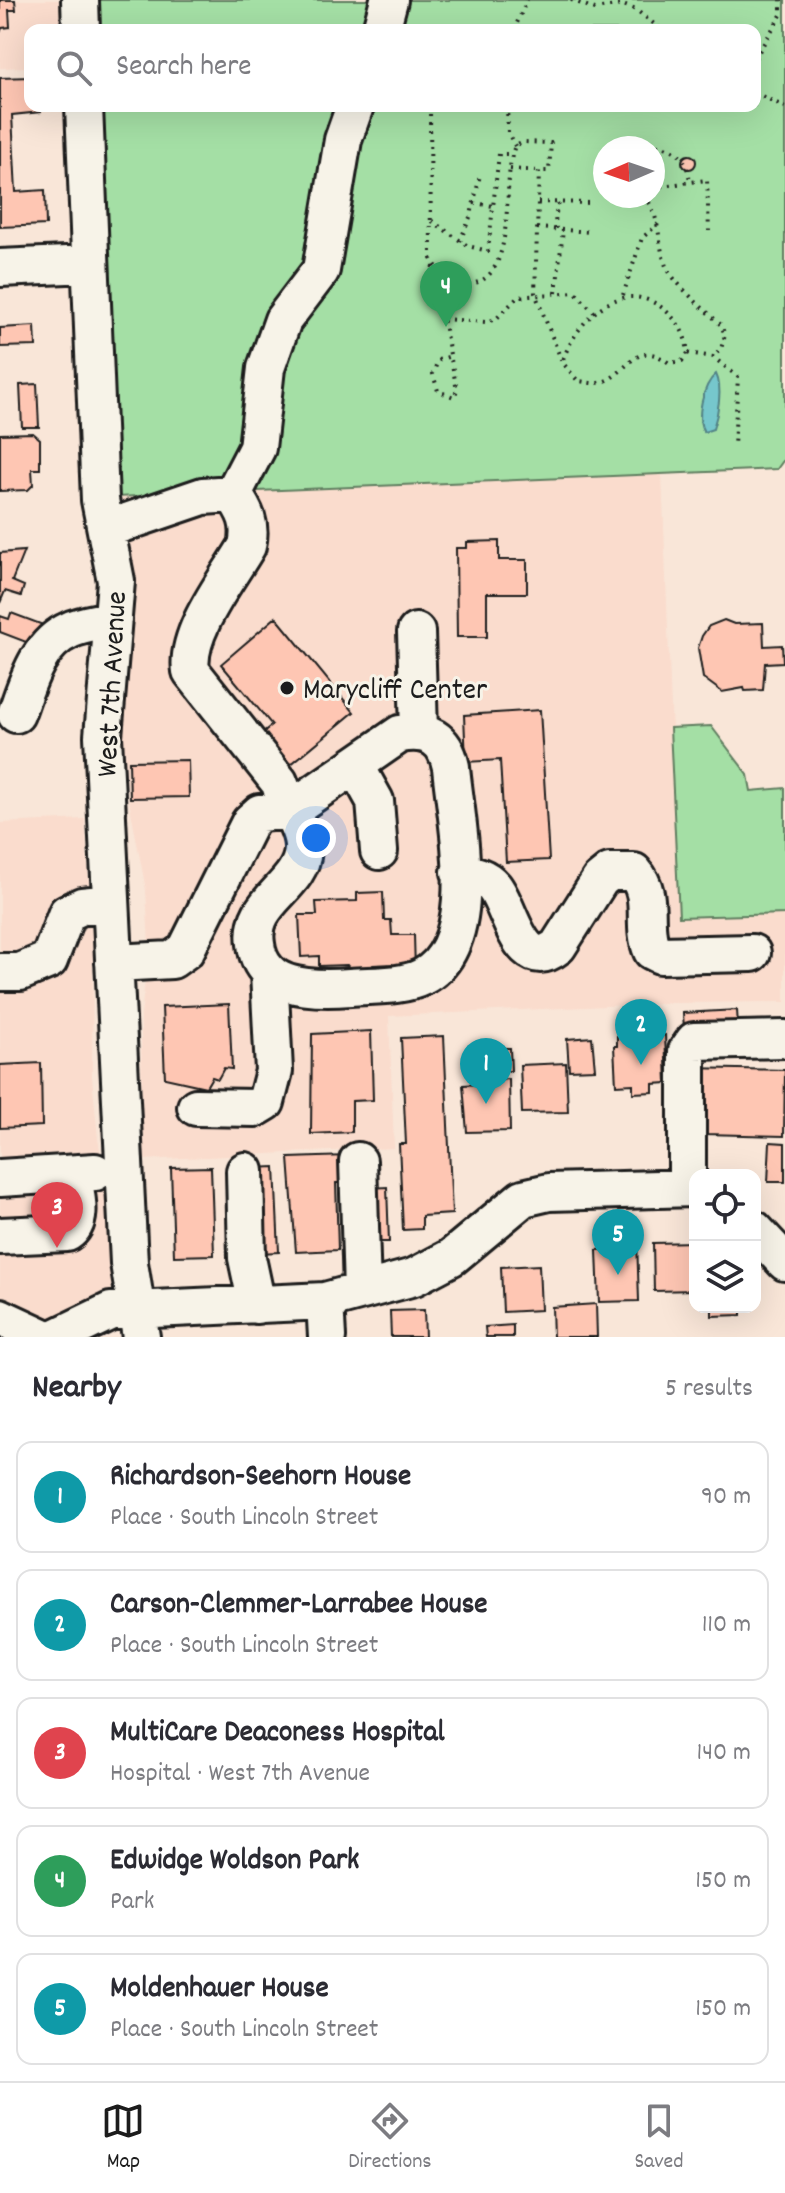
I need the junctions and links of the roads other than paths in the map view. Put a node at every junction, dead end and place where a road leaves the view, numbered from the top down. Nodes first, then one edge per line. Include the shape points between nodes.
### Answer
1 (80, 0) edge
2 (389, 0) edge
3 (81, 24) edge
4 (383, 24) edge
5 (84, 112) edge
6 (353, 112) edge
7 (89, 264) junction
8 (0, 268) edge
9 (233, 494) junction
10 (106, 529) junction
11 (113, 619) junction
12 (416, 632) dead end
13 (16, 714) dead end
14 (419, 731) junction
15 (355, 765) junction
16 (290, 810) junction
17 (379, 851) dead end
18 (460, 872) junction
19 (111, 903) junction
20 (752, 953) dead end
21 (114, 963) junction
22 (0, 972) edge
23 (269, 973) junction
24 (785, 1039) edge
25 (196, 1107) dead end
26 (358, 1161) dead end
27 (124, 1169) junction
28 (690, 1169) edge
29 (245, 1171) dead end
30 (73, 1175) junction
31 (0, 1178) edge
32 (689, 1188) edge
33 (0, 1236) edge
34 (761, 1236) edge
35 (785, 1262) edge
36 (362, 1291) junction
37 (325, 1301) junction
38 (257, 1305) junction
39 (0, 1317) edge
40 (124, 1324) edge
41 (43, 1337) edge
42 (57, 1337) edge
43 (327, 1337) edge

1 - 3 street
2 - 4 street
5 - 7 street, West 7th Avenue
6 - 9 street via 343,140 321,270 283,320 266,368 257,448
7 - 8 street
7 - 10 street, West 7th Avenue via 100,500
9 - 10 street via 203,496
9 - 16 street via 245,511 247,546 198,630 191,671 279,782
10 - 11 street, West 7th Avenue via 116,581
11 - 13 street via 68,630 48,648 34,665
11 - 19 street, West 7th Avenue via 103,736
12 - 14 street
14 - 15 street via 400,734
14 - 18 street via 432,734 448,751
15 - 16 street
15 - 17 street via 375,801
16 - 21 street via 260,813 250,822 186,950 172,960
16 - 23 street via 303,850 294,872 257,917 254,935 257,954
18 - 20 street via 495,888 519,939 537,955 558,946 610,872 634,872 645,886 652,951
18 - 23 street via 460,926 450,952 422,977 334,988 292,984
19 - 21 street, West 7th Avenue
19 - 22 street via 67,913 49,960 20,972
21 - 27 street, West 7th Avenue
23 - 25 street via 274,1071 266,1102 256,1108
24 - 28 street via 694,1041 687,1051
26 - 36 street
27 - 30 street
27 - 40 street, West 7th Avenue via 129,1263
29 - 38 street via 247,1258
30 - 31 street
30 - 33 street via 78,1217 73,1228 67,1233
32 - 36 street via 549,1192 523,1198 452,1257 414,1277
34 - 35 street
36 - 37 street
37 - 38 street
37 - 43 street
38 - 40 street
39 - 41 street
40 - 42 street

